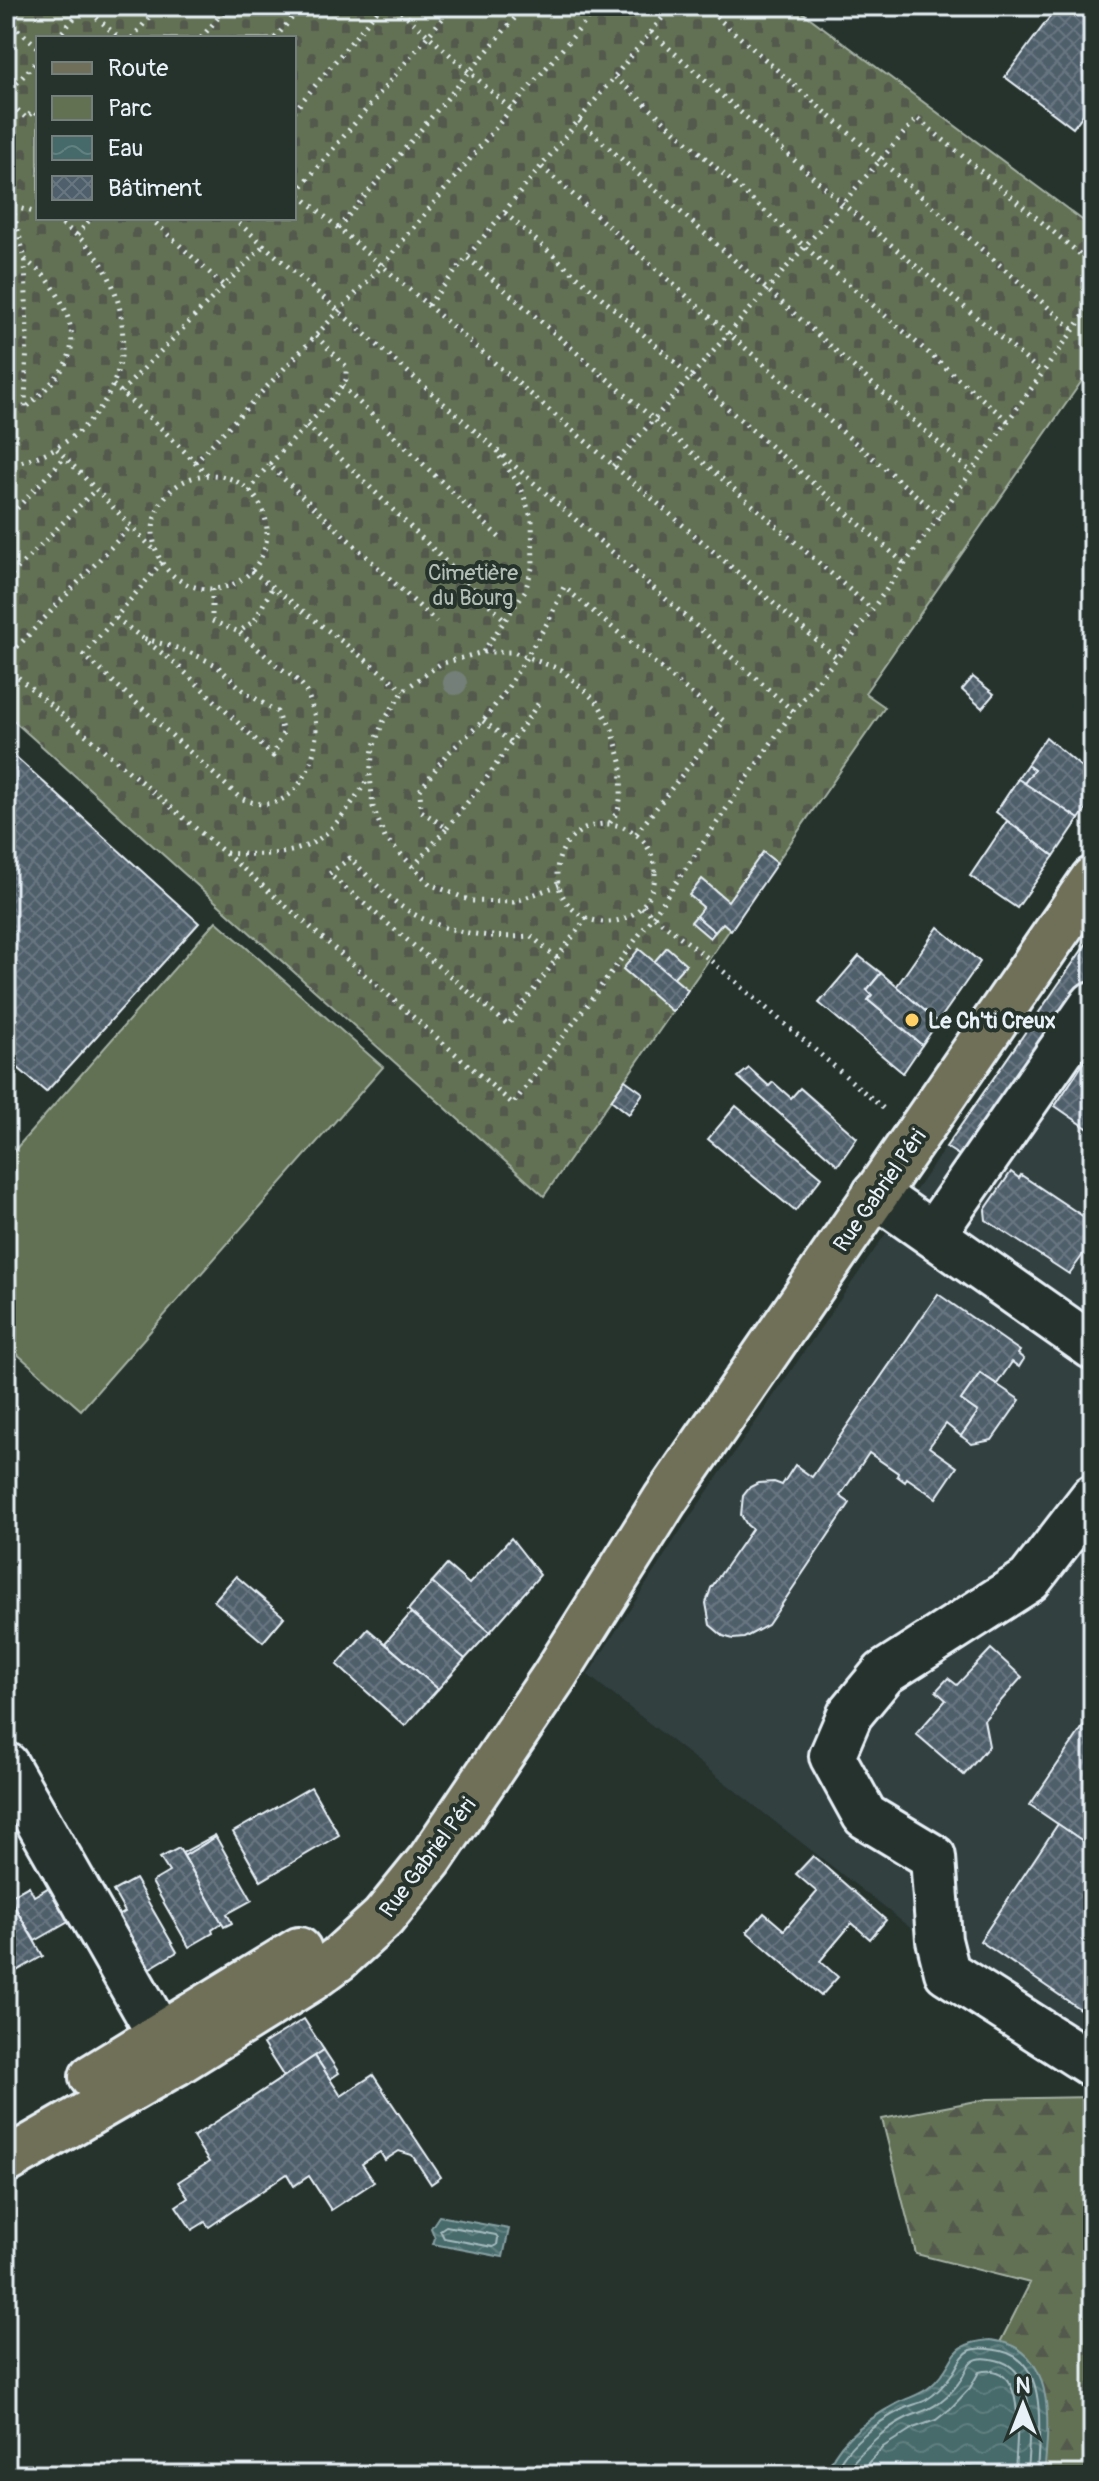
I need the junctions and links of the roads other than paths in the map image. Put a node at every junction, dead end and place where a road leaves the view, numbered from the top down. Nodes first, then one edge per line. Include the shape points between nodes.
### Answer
1 (1093, 879) edge
2 (1093, 1004) edge
3 (875, 1194) junction
4 (933, 1234) junction
5 (1093, 1347) edge
6 (1093, 1497) edge
7 (6, 1765) edge
8 (168, 2049) junction
9 (1093, 2065) edge
10 (6, 2127) edge
11 (6, 2161) edge

1 - 3 main road, Rue Gabriel Péri
2 - 4 lane
3 - 4 lane
3 - 8 main road, Rue Gabriel Péri via 665,1500 585,1591 370,1890 310,1943
4 - 5 lane
6 - 9 lane via 1029,1580 884,1673 850,1714 832,1756 865,1816 933,1857 939,1940 947,1972
7 - 8 lane
8 - 10 main road, Rue Gabriel Péri
8 - 11 main road, Rue Gabriel Péri

